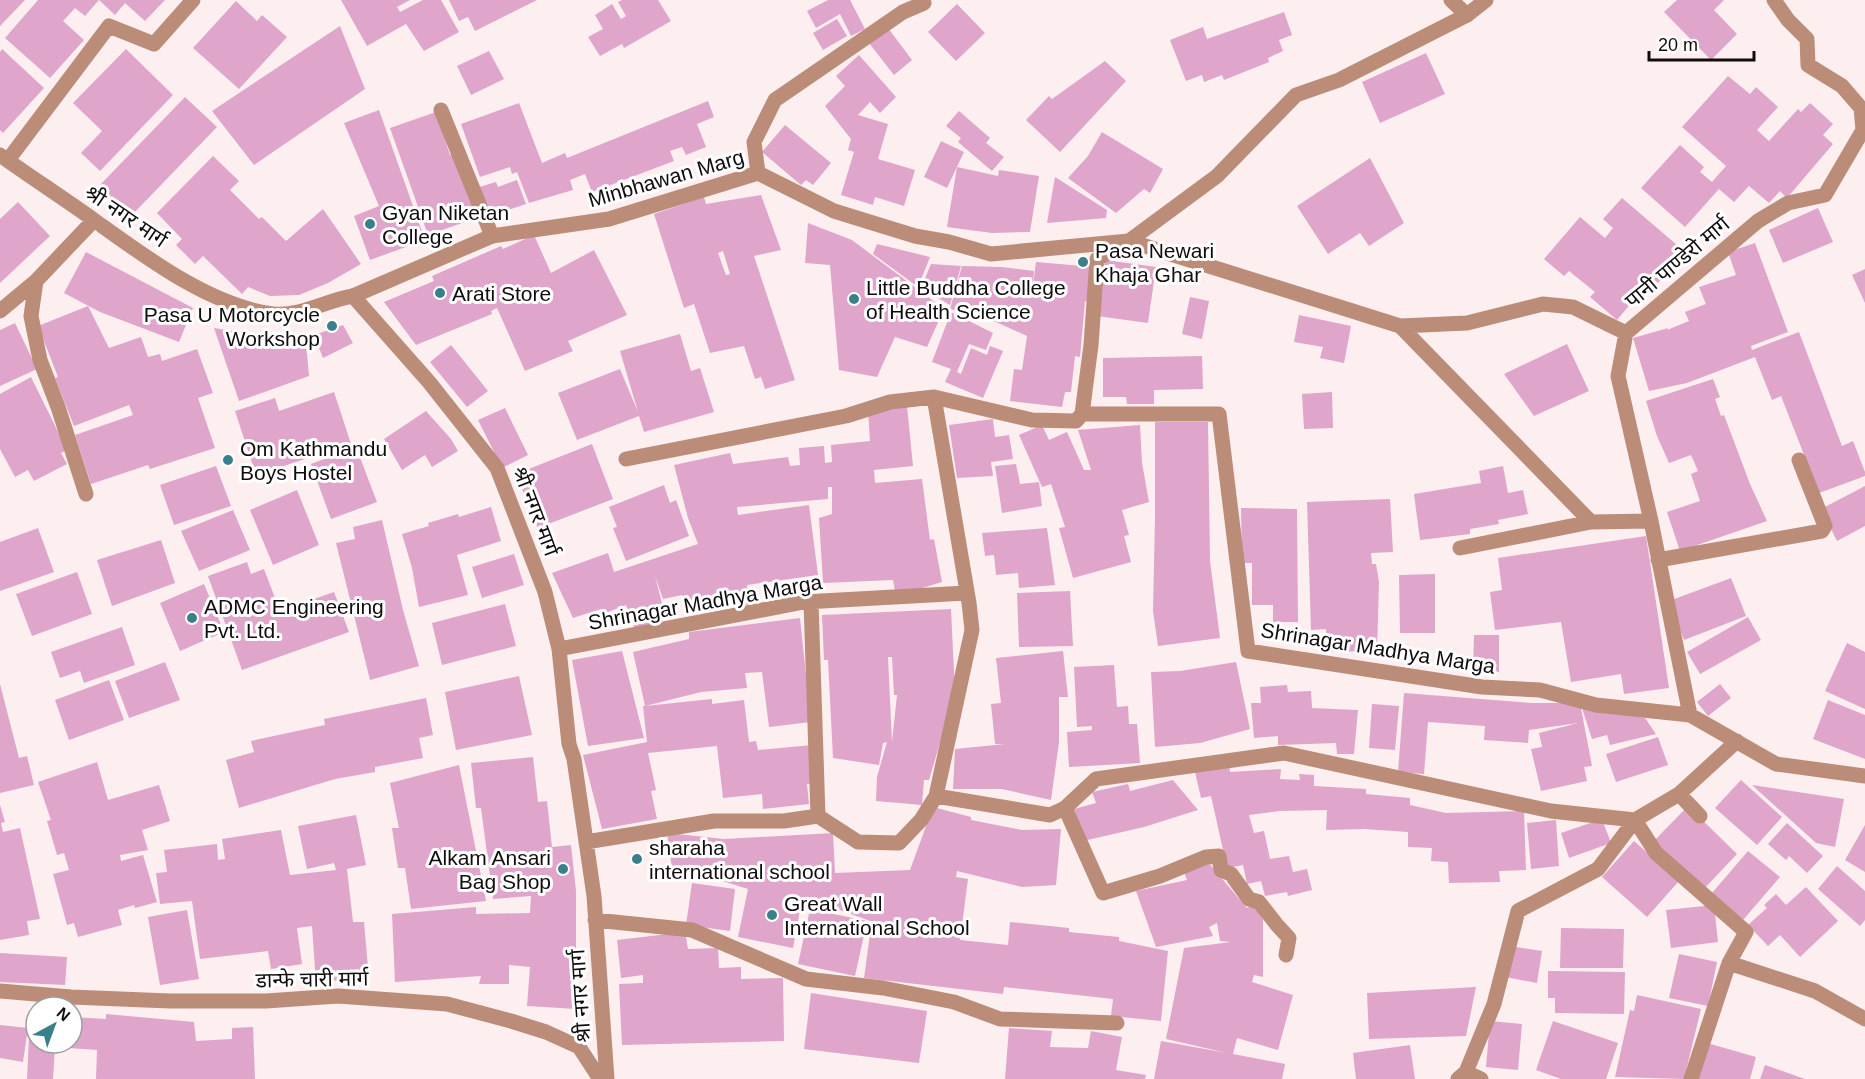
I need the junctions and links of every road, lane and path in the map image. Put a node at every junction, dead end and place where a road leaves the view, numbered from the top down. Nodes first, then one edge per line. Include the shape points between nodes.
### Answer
1 (193, 0) edge
2 (923, 0) edge
3 (1451, 0) edge
4 (1486, 0) edge
5 (1774, 0) edge
6 (1467, 15) junction
7 (441, 110) dead end
8 (4, 158) edge
9 (758, 173) junction
10 (94, 220) junction
11 (492, 236) junction
12 (1129, 241) junction
13 (36, 281) junction
14 (353, 296) junction
15 (0, 312) edge
16 (1400, 326) junction
17 (1626, 333) junction
18 (934, 398) junction
19 (1082, 414) junction
20 (626, 459) dead end
21 (1799, 460) dead end
22 (86, 494) dead end
23 (1651, 521) junction
24 (1591, 522) junction
25 (1460, 548) dead end
26 (1658, 560) junction
27 (966, 593) junction
28 (811, 603) junction
29 (559, 649) junction
30 (1690, 715) junction
31 (1737, 741) junction
32 (1865, 776) edge
33 (1679, 794) junction
34 (936, 796) junction
35 (1065, 808) junction
36 (818, 816) junction
37 (1700, 816) dead end
38 (1635, 820) junction
39 (586, 842) junction
40 (595, 920) junction
41 (1286, 955) dead end
42 (1729, 963) junction
43 (0, 991) edge
44 (1865, 1019) edge
45 (1117, 1023) dead end
46 (1462, 1075) edge
47 (600, 1079) edge
48 (607, 1079) edge
49 (1480, 1079) edge
50 (1691, 1079) edge

1 - 8 street via 154,44 109,26
2 - 9 street via 924,3 903,12 775,100 754,142
3 - 6 street
4 - 6 street
5 - 17 street, पानी पाण्डेरो मार्ग via 1807,39 1808,65 1842,86 1861,108 1863,130 1825,195 1788,203 1758,221
6 - 12 street via 1339,80 1296,95 1217,176
7 - 11 street
8 - 10 street, श्री नगर मार्ग
9 - 11 street, Minbhawan Marg via 609,219
9 - 12 street, Minbhawan Marg via 834,211 991,254
10 - 13 street
10 - 14 street, श्री नगर मार्ग via 134,250 229,302 274,314
11 - 14 street, Minbhawan Marg
12 - 16 street
12 - 19 street via 1097,259
13 - 15 street
13 - 22 street via 31,316 40,360
14 - 29 street, श्री नगर मार्ग via 429,382 497,468 545,592
16 - 17 street via 1467,323 1543,304 1573,307
16 - 24 street
17 - 23 street, पानी पाण्डेरो मार्ग via 1618,376
18 - 19 street via 1032,420 1076,421
18 - 20 street via 890,402 846,416
18 - 27 street
19 - 30 street, Shrinagar Madhya Marga via 1219,414 1248,651 1482,687 1540,690 1596,705
21 - 26 street via 1825,526 1822,531
23 - 24 street
23 - 26 street, पानी पाण्डेरो मार्ग
24 - 25 street
26 - 30 street, पानी पाण्डेरो मार्ग
27 - 28 street, Shrinagar Madhya Marga
27 - 34 street via 972,630
28 - 29 street, Shrinagar Madhya Marga
28 - 36 street
29 - 39 street, श्री नगर मार्ग
30 - 31 street, Shrinagar Madhya Marga
31 - 32 street, Shrinagar Madhya Marga via 1776,764
31 - 33 street
33 - 37 street
33 - 38 street
34 - 35 street via 1050,815
34 - 36 street via 921,820 899,843 858,842
35 - 38 street via 1096,779 1284,753 1551,811
35 - 41 street via 1103,893 1218,856 1221,870 1231,874 1249,899 1259,902 1290,938
36 - 39 street via 784,821 714,821
38 - 42 street via 1656,853 1746,932
38 - 46 street via 1598,868 1518,911 1494,1004
39 - 40 street, श्री नगर मार्ग
40 - 45 street via 692,930 807,979 954,1002 1000,1019
40 - 48 street, श्री नगर मार्ग
42 - 44 street via 1815,992
42 - 50 street
43 - 47 street, डान्फे चारी मार्ग via 170,1001 338,996 447,1004 546,1032 579,1047
46 - 49 street

